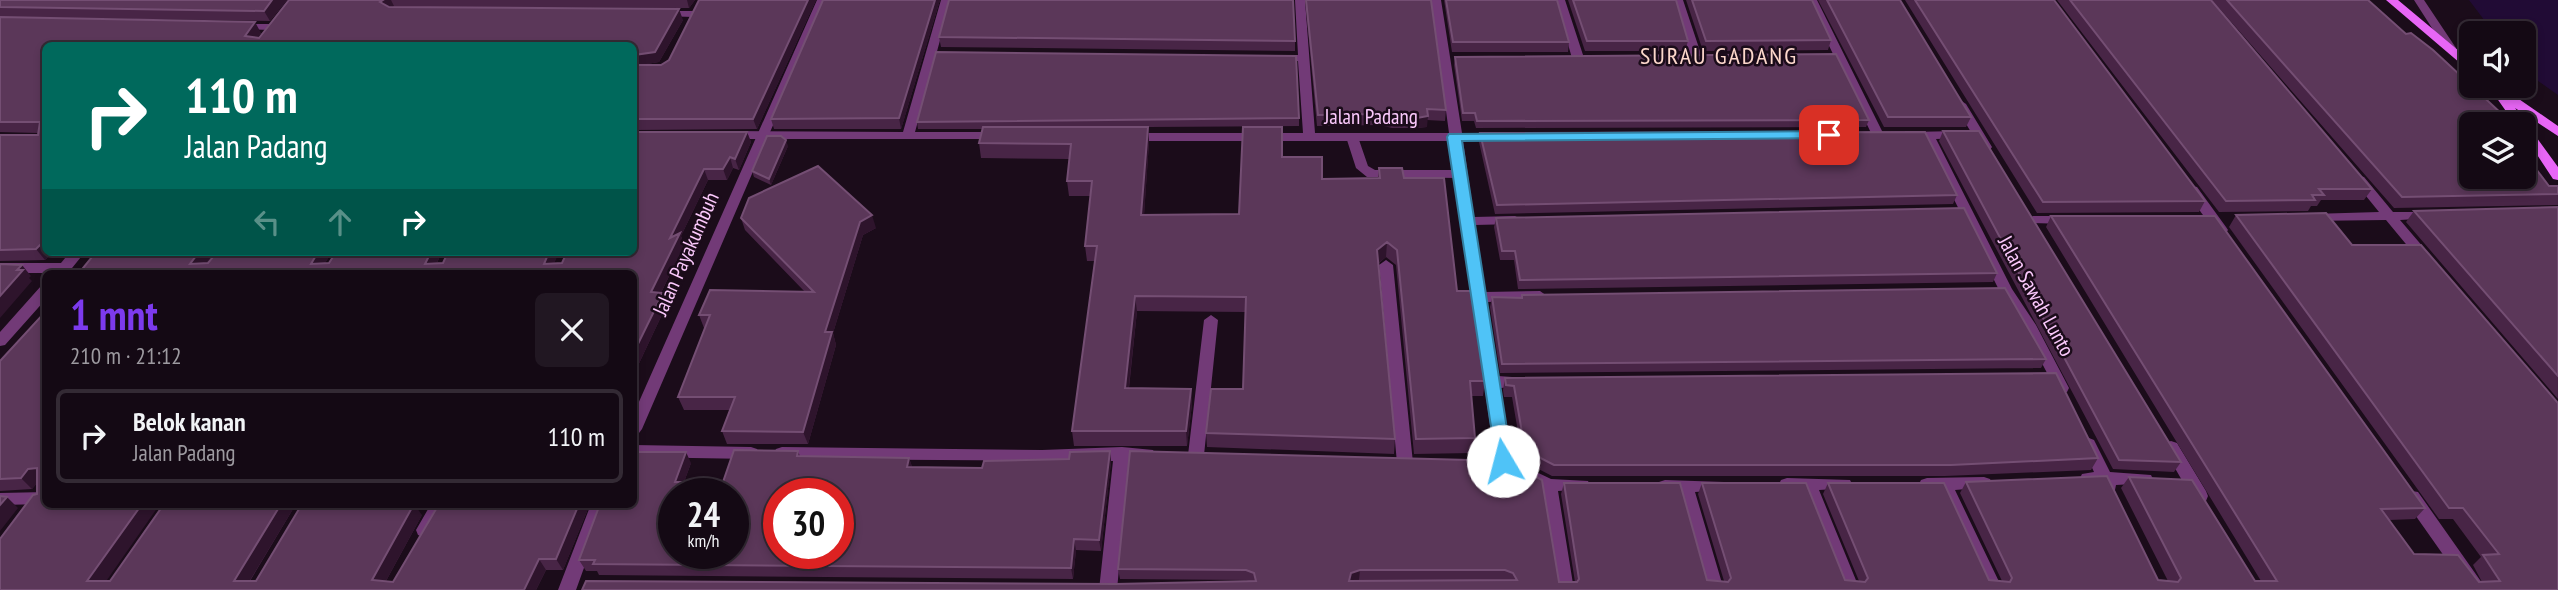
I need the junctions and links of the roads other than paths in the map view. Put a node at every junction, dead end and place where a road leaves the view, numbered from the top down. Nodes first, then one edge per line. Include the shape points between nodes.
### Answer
1 (702, 0) edge
2 (822, 0) edge
3 (946, 0) edge
4 (1300, 0) edge
5 (1436, 0) edge
6 (1560, 0) edge
7 (1678, 0) edge
8 (1812, 0) edge
9 (2391, 0) edge
10 (2419, 0) edge
11 (653, 14) edge
12 (232, 27) edge
13 (273, 28) edge
14 (2450, 48) junction
15 (931, 53) junction
16 (944, 53) edge
17 (2459, 56) edge
18 (1262, 57) edge
19 (1683, 57) edge
20 (1696, 57) junction
21 (1710, 57) edge
22 (1304, 58) junction
23 (1565, 58) edge
24 (1578, 58) junction
25 (1591, 58) edge
26 (1949, 86) edge
27 (2510, 98) edge
28 (2558, 132) edge
29 (1978, 134) junction
30 (712, 135) edge
31 (764, 135) junction
32 (908, 136) junction
33 (1004, 136) edge
34 (1115, 136) edge
35 (1510, 136) edge
36 (1928, 136) junction
37 (1309, 137) junction
38 (1352, 137) junction
39 (1454, 137) junction
40 (2536, 141) edge
41 (1992, 156) edge
42 (2553, 160) edge
43 (2347, 167) edge
44 (1460, 174) junction
45 (2181, 175) edge
46 (2558, 176) edge
47 (2439, 215) edge
48 (2389, 217) junction
49 (2301, 218) edge
50 (2189, 219) edge
51 (2220, 219) junction
52 (1523, 220) edge
53 (2087, 220) edge
54 (1467, 221) junction
55 (2033, 221) edge
56 (2228, 238) edge
57 (74, 256) edge
58 (1386, 265) dead end
59 (2431, 266) edge
60 (0, 268) edge
61 (62, 270) edge
62 (42, 294) edge
63 (1562, 296) edge
64 (1479, 297) junction
65 (1211, 320) dead end
66 (0, 341) edge
67 (1492, 382) junction
68 (1533, 382) edge
69 (2067, 398) edge
70 (637, 422) edge
71 (2083, 432) edge
72 (2163, 434) edge
73 (637, 451) edge
74 (1122, 453) junction
75 (1159, 454) edge
76 (1196, 455) edge
77 (1405, 463) edge
78 (2105, 478) junction
79 (2065, 479) edge
80 (1998, 482) edge
81 (2192, 482) junction
82 (1808, 484) junction
83 (1860, 484) edge
84 (1908, 484) edge
85 (1549, 485) junction
86 (1603, 485) edge
87 (1740, 485) edge
88 (1768, 485) edge
89 (1945, 485) junction
90 (1644, 486) edge
91 (1685, 486) junction
92 (2406, 490) edge
93 (42, 494) edge
94 (42, 495) edge
95 (0, 499) edge
96 (2118, 503) edge
97 (437, 508) edge
98 (598, 508) edge
99 (2211, 514) edge
100 (22, 518) edge
101 (415, 547) edge
102 (573, 586) edge
103 (1108, 589) edge
104 (1564, 590) edge
105 (1715, 590) edge
106 (1851, 590) edge
107 (1994, 590) edge
108 (2478, 590) edge

1 - 11 street via 692,19
2 - 31 street, Jalan Payakumbuh
3 - 15 street
4 - 22 street
5 - 39 street via 1449,59
6 - 24 street
7 - 20 street
8 - 36 street via 1833,56 1872,135
9 - 14 main road
10 - 14 street
12 - 13 street
14 - 17 main road
15 - 16 street
15 - 32 street
18 - 22 street
19 - 20 street
20 - 21 street
22 - 37 street
23 - 24 street
24 - 25 street
26 - 29 street
27 - 28 main road
29 - 36 street
29 - 41 street
30 - 31 street
31 - 32 street
31 - 70 street, Jalan Payakumbuh
32 - 33 street
34 - 37 street, Jalan Padang
35 - 39 street, Jalan Padang
36 - 69 street, Jalan Sawah Lunto via 1999,290 2049,376
37 - 38 street, Jalan Padang
38 - 39 street, Jalan Padang
38 - 44 street via 1362,168 1372,174
39 - 44 street
40 - 42 main road
42 - 46 main road
43 - 48 street
44 - 54 street
45 - 51 street
47 - 48 street
48 - 49 street
48 - 59 street
50 - 51 street
51 - 56 street
52 - 54 street
53 - 55 street
54 - 64 street
57 - 61 street
58 - 77 street
60 - 61 street
62 - 66 street
63 - 64 street
64 - 67 street
65 - 76 street
67 - 68 street
67 - 85 street via 1496,461
71 - 78 street
72 - 81 street
73 - 74 street
74 - 75 street
74 - 103 street
78 - 79 street
78 - 81 street
78 - 96 street
80 - 89 street
81 - 99 street
82 - 83 street
82 - 88 street
82 - 106 street
84 - 89 street
85 - 86 street
85 - 104 street
87 - 91 street
89 - 107 street
90 - 91 street
91 - 105 street
92 - 108 street
93 - 95 street
94 - 100 street
97 - 101 street
98 - 102 street

